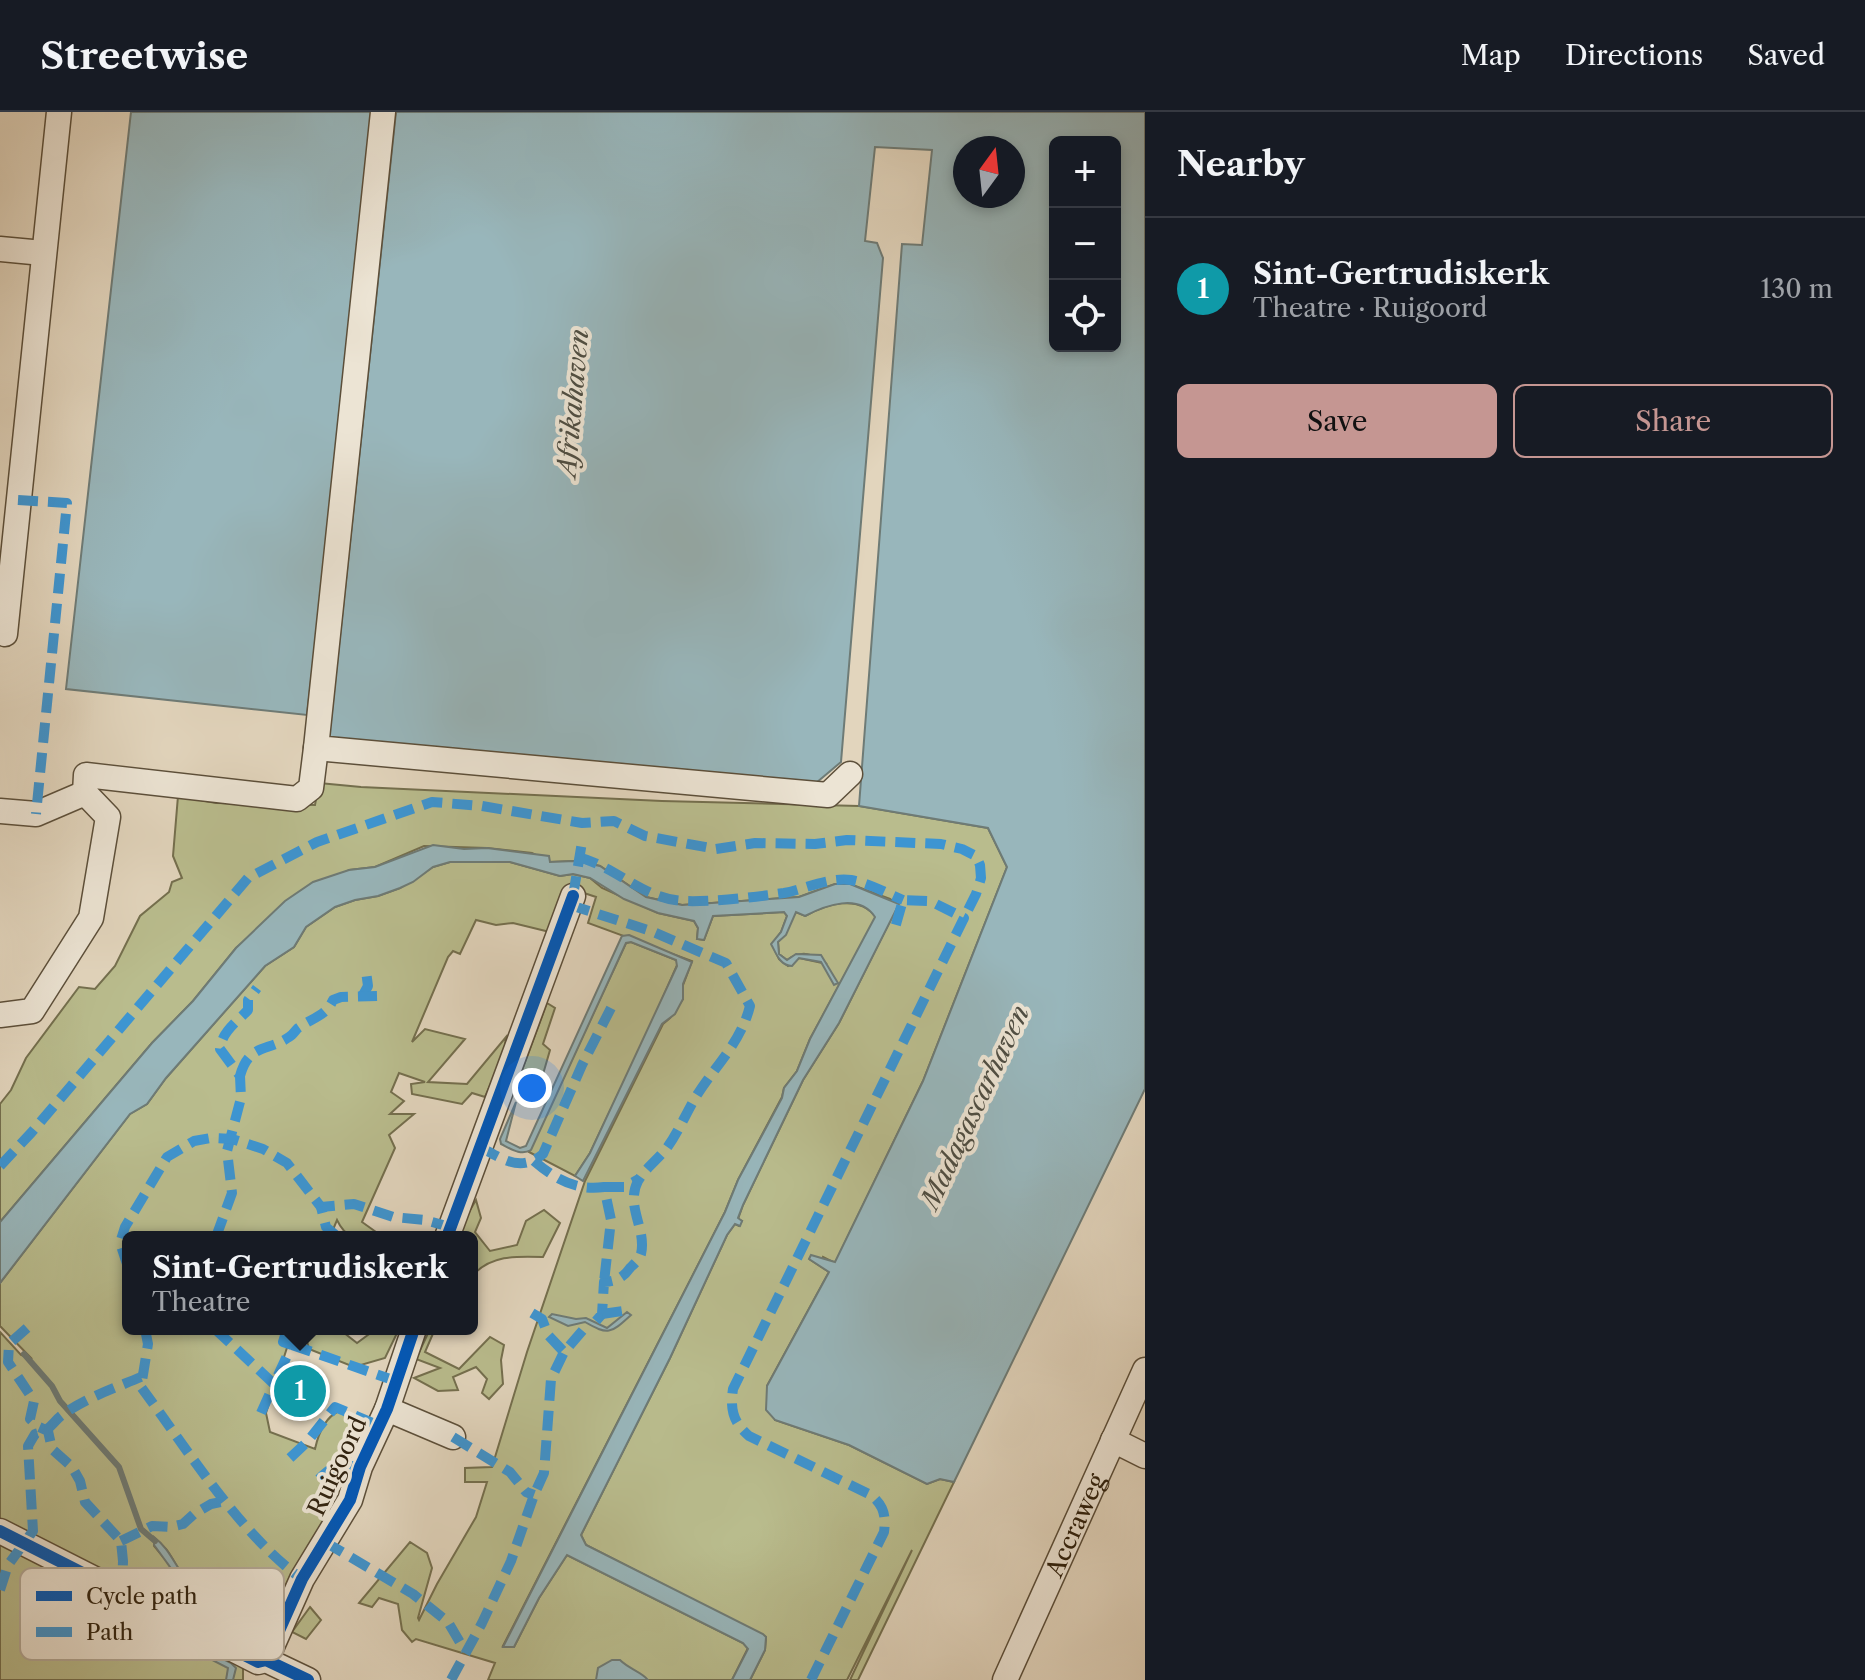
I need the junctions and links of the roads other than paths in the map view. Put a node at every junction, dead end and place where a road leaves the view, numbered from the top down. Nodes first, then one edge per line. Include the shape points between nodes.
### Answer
1 (59, 112) edge
2 (383, 112) edge
3 (0, 249) edge
4 (43, 253) junction
5 (11, 459) edge
6 (5, 634) dead end
7 (316, 748) junction
8 (850, 774) dead end
9 (85, 793) junction
10 (0, 811) edge
11 (573, 896) dead end
12 (0, 1015) edge
13 (449, 1231) edge
14 (412, 1335) edge
15 (1145, 1370) edge
16 (387, 1409) junction
17 (453, 1437) dead end
18 (1113, 1440) junction
19 (1145, 1456) edge
20 (0, 1531) edge
21 (70, 1568) edge
22 (284, 1615) edge
23 (258, 1667) edge
24 (308, 1680) edge
25 (1005, 1680) edge

1 - 4 street
2 - 7 street
3 - 4 street
4 - 5 street
5 - 6 street
7 - 8 street via 828,795
7 - 9 street via 311,788 297,799 86,775
9 - 10 street via 36,814
9 - 12 street via 108,817 91,918 32,1011
11 - 13 street
14 - 16 street, Ruigoord
15 - 18 street, Accraweg
16 - 17 street, Ruigoord
16 - 22 street, Ruigoord via 350,1500
18 - 19 street
18 - 25 street, Accraweg
20 - 21 street
23 - 24 street

